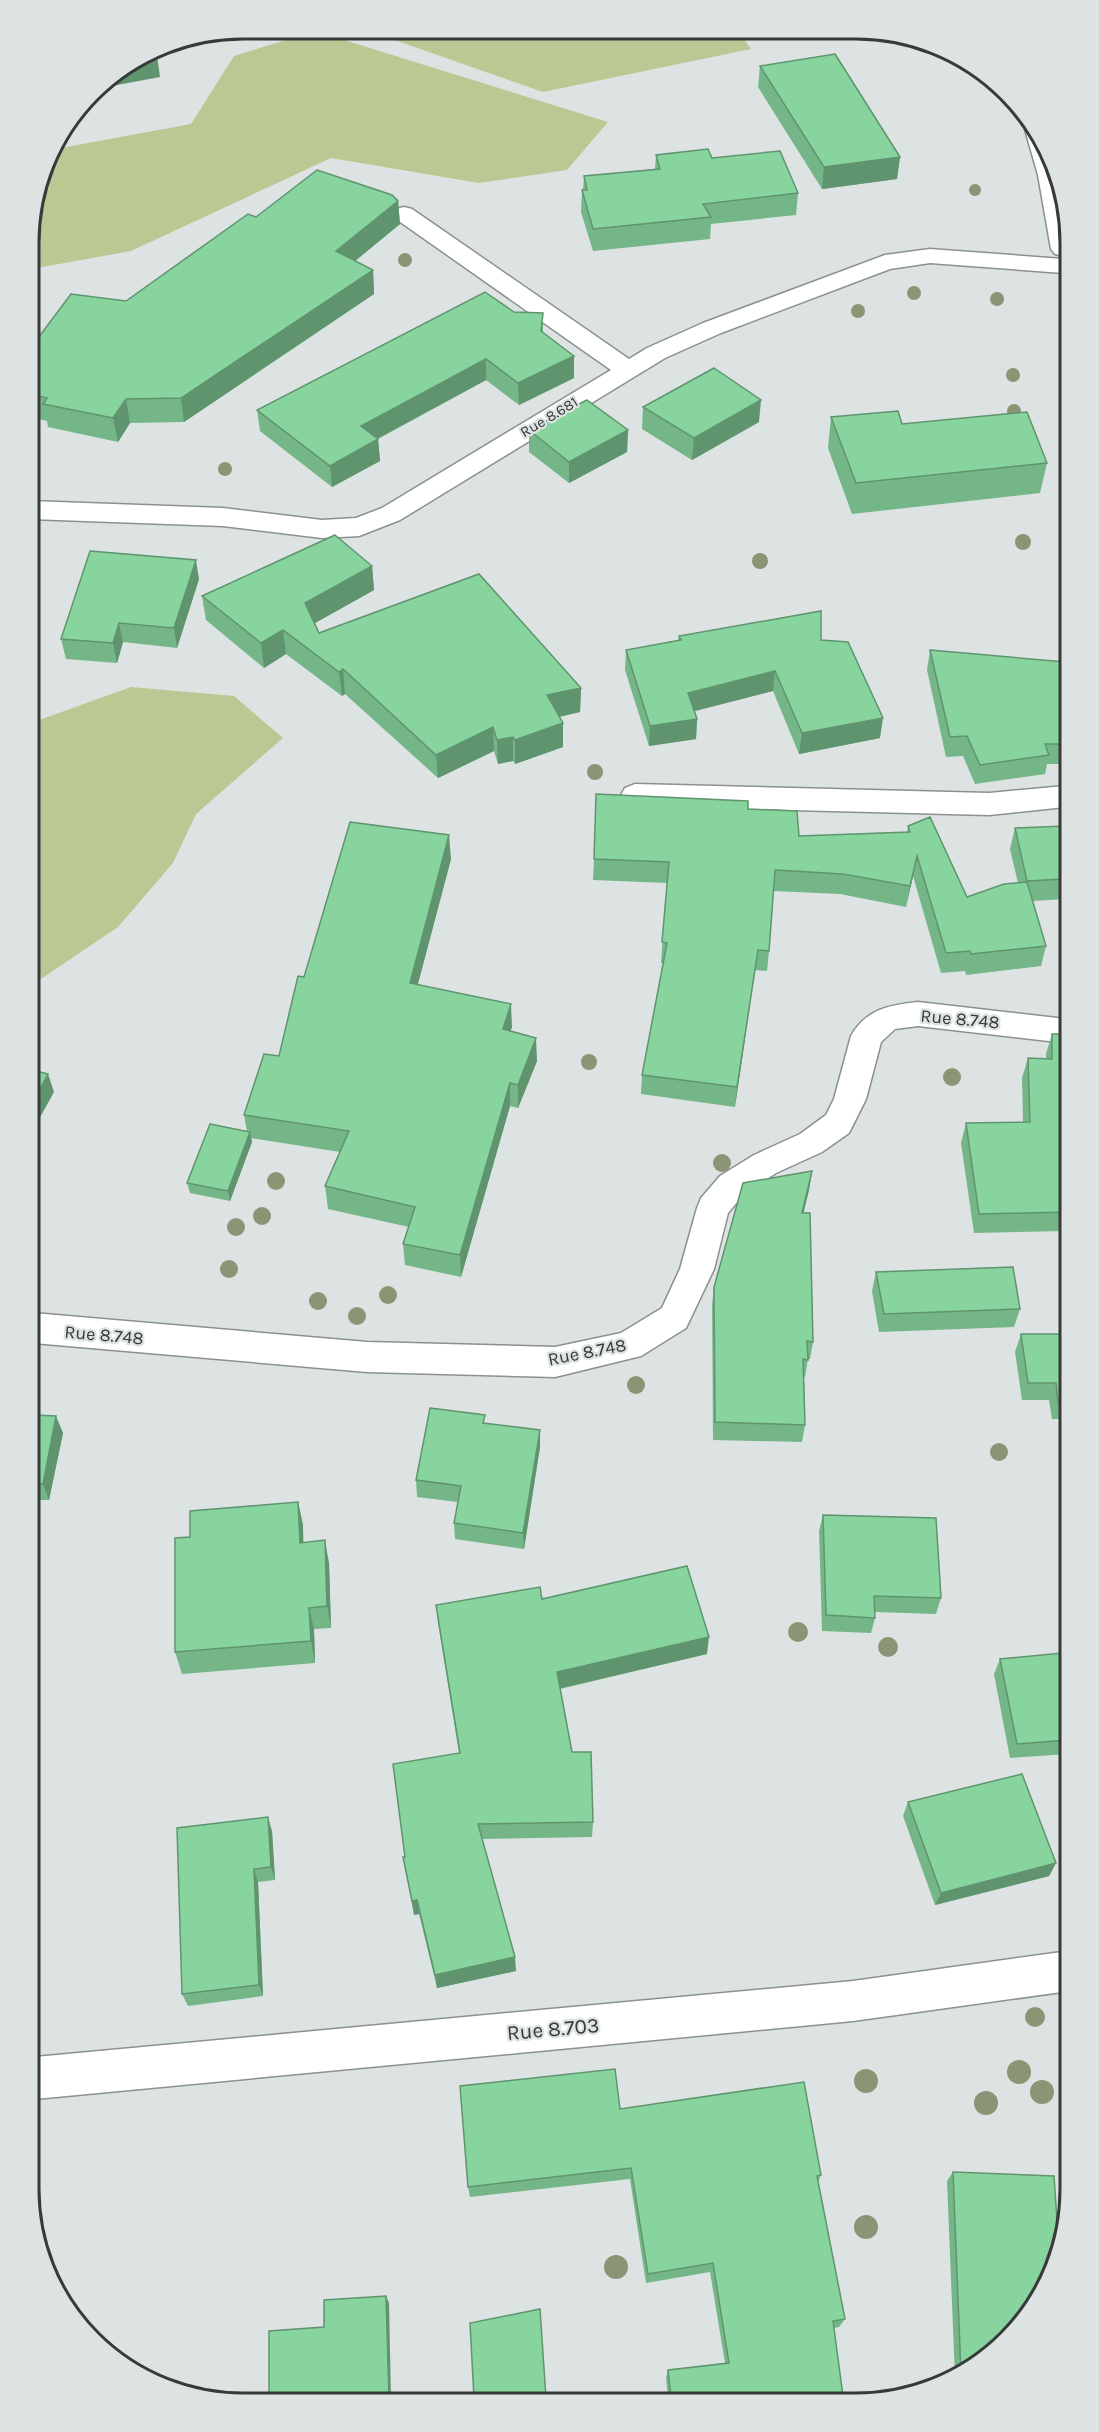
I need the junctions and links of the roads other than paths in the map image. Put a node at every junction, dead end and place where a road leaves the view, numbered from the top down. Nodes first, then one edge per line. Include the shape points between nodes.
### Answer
1 (404, 214) dead end
2 (1060, 266) edge
3 (628, 370) junction
4 (39, 510) edge
5 (635, 795) edge
6 (1060, 797) edge
7 (1060, 1029) edge
8 (39, 1329) edge
9 (1060, 1972) edge
10 (39, 2078) edge

1 - 3 street
2 - 3 street, Rue 8.681 via 930,256 885,262 712,328 656,352
3 - 4 street, Rue 8.681 via 392,514 359,527 322,529 223,517
5 - 6 street via 978,804
7 - 8 street, Rue 8.748 via 918,1014 887,1018 867,1036 850,1099 838,1124 811,1143 765,1164 732,1185 713,1208 697,1269 674,1318 628,1346 555,1362 367,1358
9 - 10 street, Rue 8.703 via 853,2001

